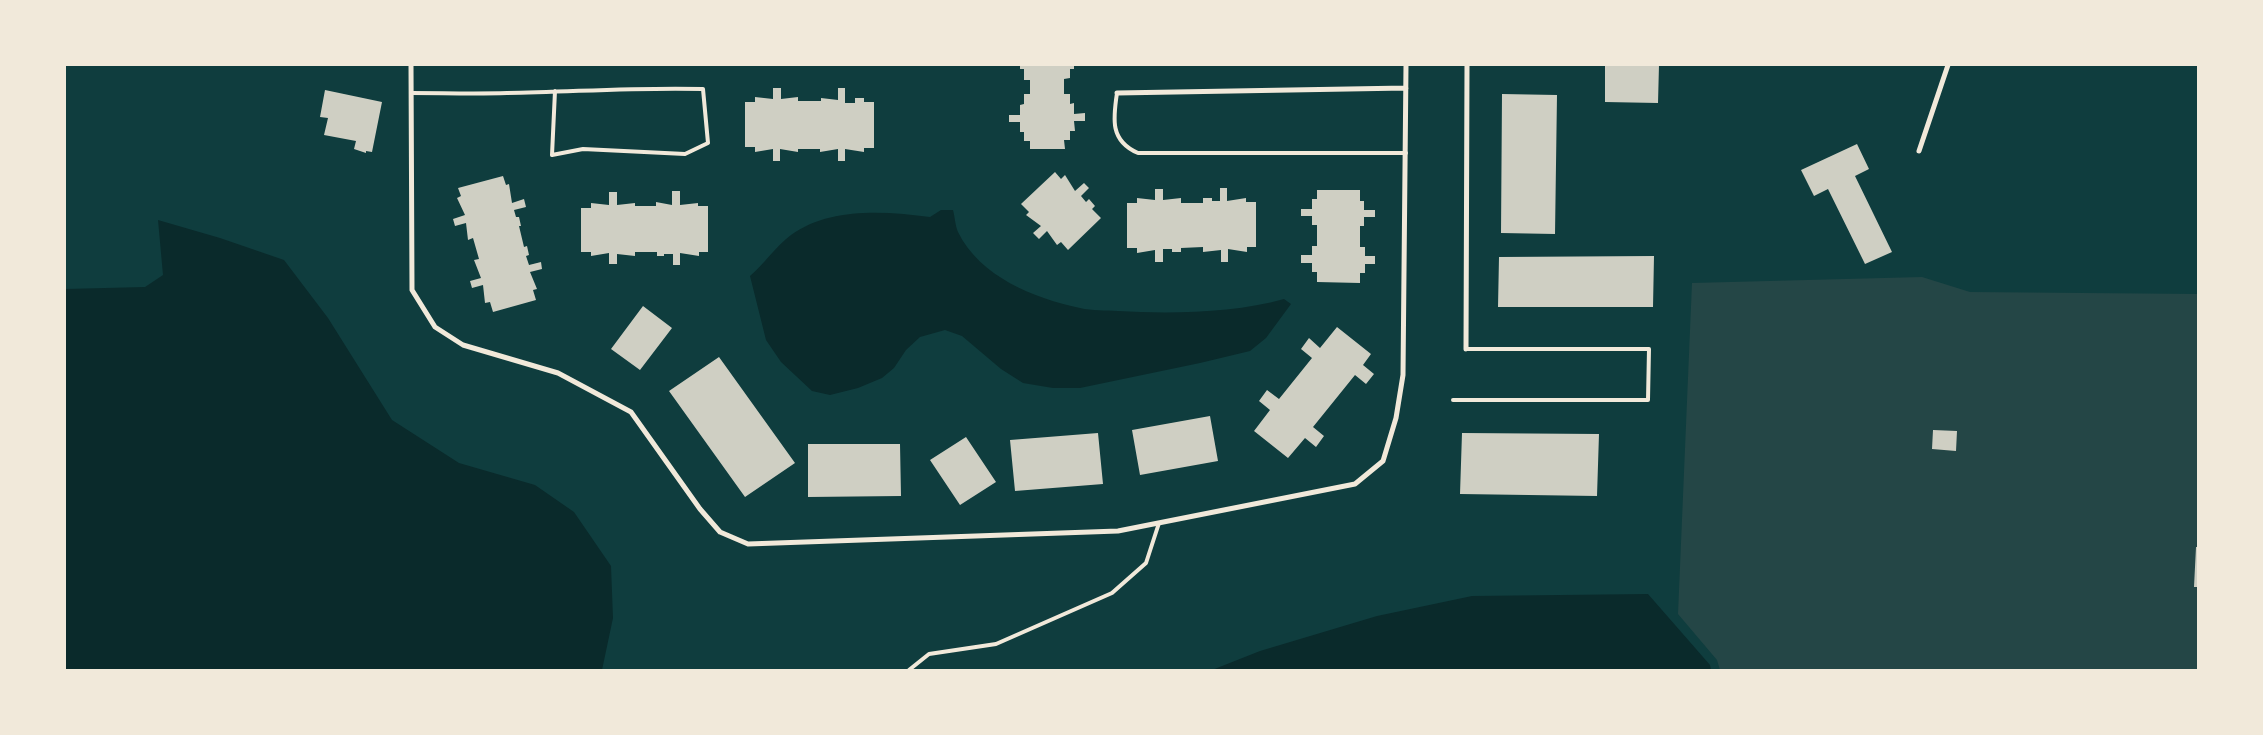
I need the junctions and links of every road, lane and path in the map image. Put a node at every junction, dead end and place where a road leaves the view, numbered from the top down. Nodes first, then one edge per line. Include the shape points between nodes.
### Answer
1 (411, 65) edge
2 (1406, 65) edge
3 (1467, 65) edge
4 (1948, 65) edge
5 (1406, 88) junction
6 (554, 91) junction
7 (411, 93) junction
8 (1117, 93) joint
9 (1919, 151) dead end
10 (1406, 153) junction
11 (1466, 350) joint
12 (1453, 400) dead end
13 (1159, 523) junction
14 (909, 670) edge

1 - 7 street
2 - 5 street
3 - 11 street
4 - 9 street
5 - 8 street
5 - 10 street
6 - 6 lane via 646,87 703,89 708,143 685,154 583,149 552,155
6 - 7 lane
7 - 13 street via 412,290 435,327 463,345 558,372 631,412 720,532 748,544 1081,533 1118,531
8 - 10 lane via 1114,116 1117,135 1127,149 1138,154
10 - 13 street via 1403,375 1396,418 1383,461 1355,484
11 - 12 lane via 1649,349 1648,400
13 - 14 lane via 1146,563 1112,593 996,644 929,654

